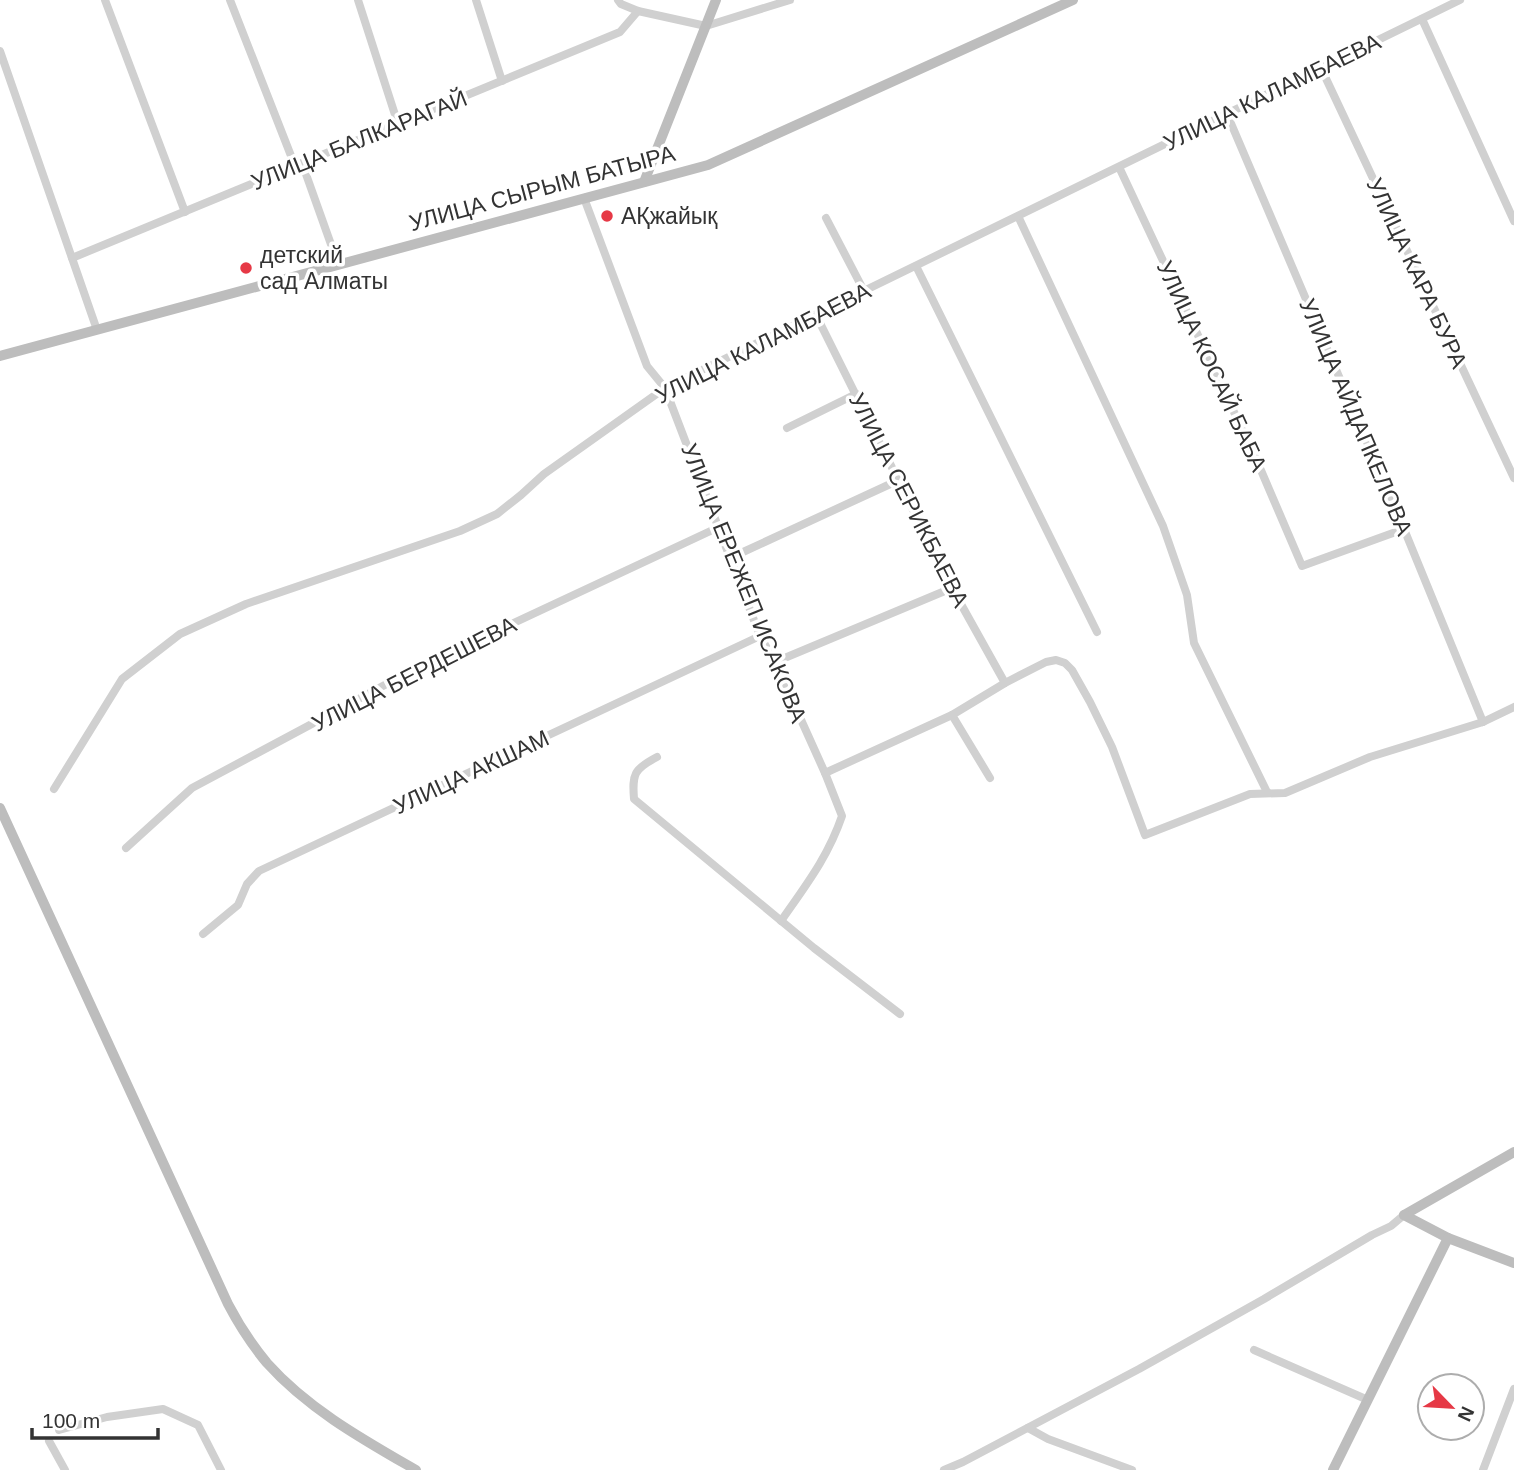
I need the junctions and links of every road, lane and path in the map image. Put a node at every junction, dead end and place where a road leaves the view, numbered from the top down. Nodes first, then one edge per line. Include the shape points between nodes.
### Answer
1 (105, 0) edge
2 (230, 0) edge
3 (358, 0) edge
4 (475, 0) edge
5 (618, 0) edge
6 (716, 0) edge
7 (790, 0) edge
8 (1073, 0) edge
9 (1460, 0) edge
10 (638, 11) junction
11 (1422, 19) junction
12 (706, 26) junction
13 (0, 51) edge
14 (1321, 68) junction
15 (502, 81) junction
16 (1227, 114) junction
17 (398, 124) junction
18 (298, 165) junction
19 (1119, 167) junction
20 (644, 182) junction
21 (584, 198) junction
22 (185, 212) junction
23 (1018, 216) junction
24 (826, 218) dead end
25 (1514, 221) edge
26 (72, 258) junction
27 (338, 264) junction
28 (916, 266) junction
29 (864, 291) junction
30 (816, 315) junction
31 (97, 330) junction
32 (0, 356) edge
33 (665, 388) junction
34 (856, 394) junction
35 (787, 428) dead end
36 (1514, 478) edge
37 (899, 480) junction
38 (719, 527) junction
39 (1404, 529) junction
40 (730, 558) junction
41 (952, 588) junction
42 (1097, 632) dead end
43 (760, 636) junction
44 (775, 662) junction
45 (1004, 683) junction
46 (1514, 707) edge
47 (952, 715) junction
48 (1483, 722) junction
49 (657, 757) dead end
50 (825, 773) junction
51 (990, 778) dead end
52 (54, 789) dead end
53 (1267, 792) junction
54 (0, 808) edge
55 (126, 848) dead end
56 (781, 920) junction
57 (203, 934) dead end
58 (900, 1014) dead end
59 (1514, 1152) edge
60 (1404, 1215) junction
61 (1448, 1238) junction
62 (1514, 1263) edge
63 (1254, 1350) dead end
64 (1514, 1389) edge
65 (1368, 1400) junction
66 (1028, 1428) junction
67 (59, 1430) dead end
68 (49, 1441) dead end
69 (964, 1466) edge
70 (65, 1470) edge
71 (221, 1470) edge
72 (416, 1470) edge
73 (944, 1470) edge
74 (1132, 1470) edge
75 (1333, 1470) edge
76 (1483, 1470) edge

1 - 22 street
2 - 18 street
3 - 17 street
4 - 15 street
5 - 10 street
6 - 12 street
7 - 12 street
8 - 20 street, УЛИЦА СЫРЫМ БАТЫРА via 708,164
9 - 11 street, УЛИЦА КАЛАМБАЕВА
10 - 12 street
10 - 15 street, УЛИЦА БАЛКАРАГАЙ via 620,32
11 - 14 street, УЛИЦА КАЛАМБАЕВА
11 - 25 street
12 - 20 street
13 - 26 street
14 - 16 street, УЛИЦА КАЛАМБАЕВА
14 - 36 street, УЛИЦА КАРА БУРА
15 - 17 street, УЛИЦА БАЛКАРАГАЙ
16 - 19 street, УЛИЦА КАЛАМБАЕВА
16 - 39 street, УЛИЦА АЙДАПКЕЛОВА
17 - 18 street, УЛИЦА БАЛКАРАГАЙ
18 - 22 street, УЛИЦА БАЛКАРАГАЙ
18 - 27 street
19 - 23 street, УЛИЦА КАЛАМБАЕВА
19 - 39 street, УЛИЦА КОСАЙ БАБА via 1302,566
20 - 21 street, УЛИЦА СЫРЫМ БАТЫРА
21 - 27 street, УЛИЦА СЫРЫМ БАТЫРА
21 - 33 street, УЛИЦА ЕРЕЖЕП ИСАКОВА via 646,366
22 - 26 street, УЛИЦА БАЛКАРАГАЙ
23 - 28 street, УЛИЦА КАЛАМБАЕВА
23 - 53 street via 1163,526 1186,595 1194,643
24 - 29 street
26 - 31 street
27 - 31 street, УЛИЦА СЫРЫМ БАТЫРА
28 - 29 street, УЛИЦА КАЛАМБАЕВА
28 - 42 street
29 - 30 street, УЛИЦА КАЛАМБАЕВА
30 - 33 street, УЛИЦА КАЛАМБАЕВА
30 - 34 street, УЛИЦА СЕРИКБАЕВА
31 - 32 street, УЛИЦА СЫРЫМ БАТЫРА
33 - 38 street, УЛИЦА ЕРЕЖЕП ИСАКОВА
33 - 52 street, УЛИЦА КАЛАМБАЕВА via 544,474 497,514 460,531 246,604 180,634 122,679
34 - 35 street
34 - 37 street, УЛИЦА СЕРИКБАЕВА
37 - 40 street
37 - 41 street, УЛИЦА СЕРИКБАЕВА
38 - 40 street, УЛИЦА ЕРЕЖЕП ИСАКОВА
38 - 55 street, УЛИЦА БЕРДЕШЕВА via 409,672 192,788
39 - 48 street, УЛИЦА АЙДАПКЕЛОВА
40 - 43 street, УЛИЦА ЕРЕЖЕП ИСАКОВА
41 - 44 street
41 - 45 street, УЛИЦА СЕРИКБАЕВА
43 - 44 street, УЛИЦА ЕРЕЖЕП ИСАКОВА
43 - 57 street, УЛИЦА АКШАМ via 259,871 238,905
44 - 50 street, УЛИЦА ЕРЕЖЕП ИСАКОВА
45 - 47 street
45 - 53 street via 1056,660 1072,670 1112,747 1145,835 1250,794
46 - 48 street
47 - 50 street
47 - 51 street
48 - 53 street via 1370,757 1285,793
49 - 56 street via 642,765 632,780 634,799
50 - 56 street, УЛИЦА ЕРЕЖЕП ИСАКОВА via 842,816 817,871
54 - 72 street via 244,1333 268,1364 317,1408
56 - 58 street
59 - 60 street
60 - 61 street
60 - 66 street via 1264,1299
61 - 62 street
61 - 65 street
63 - 65 street
64 - 76 street
65 - 75 street
66 - 69 street
66 - 74 street
67 - 71 street via 163,1409 198,1425
68 - 70 street
69 - 73 street

